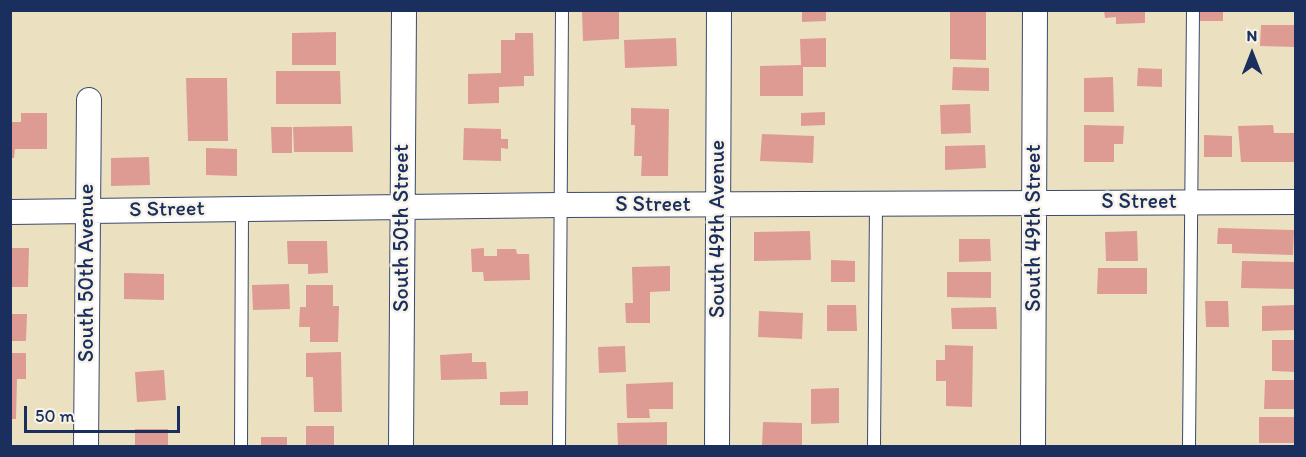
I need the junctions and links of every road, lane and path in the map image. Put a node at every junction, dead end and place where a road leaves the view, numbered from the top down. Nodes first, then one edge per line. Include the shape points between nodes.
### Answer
1 (404, 10) edge
2 (562, 10) edge
3 (719, 10) edge
4 (1035, 10) edge
5 (1193, 10) edge
6 (89, 100) dead end
7 (1190, 202) junction
8 (1296, 202) edge
9 (1034, 203) junction
10 (876, 204) junction
11 (561, 205) junction
12 (718, 206) junction
13 (402, 208) junction
14 (243, 209) junction
15 (88, 211) junction
16 (10, 212) edge
17 (86, 447) edge
18 (242, 447) edge
19 (401, 447) edge
20 (560, 447) edge
21 (717, 447) edge
22 (874, 447) edge
23 (1033, 447) edge
24 (1189, 447) edge

1 - 13 street, South 50th Street
2 - 11 lane
3 - 12 street, South 49th Avenue
4 - 9 street, South 49th Street
5 - 7 lane
6 - 15 street, South 50th Avenue
7 - 8 street, S Street
7 - 9 street, S Street
7 - 24 lane
9 - 10 street, S Street
9 - 23 street, South 49th Street
10 - 12 street, S Street
10 - 22 lane
11 - 12 street, S Street
11 - 13 street, S Street
11 - 20 lane
12 - 21 street, South 49th Avenue
13 - 14 street, S Street
13 - 19 street, South 50th Street
14 - 15 street, S Street
14 - 18 lane
15 - 16 street, S Street
15 - 17 street, South 50th Avenue

